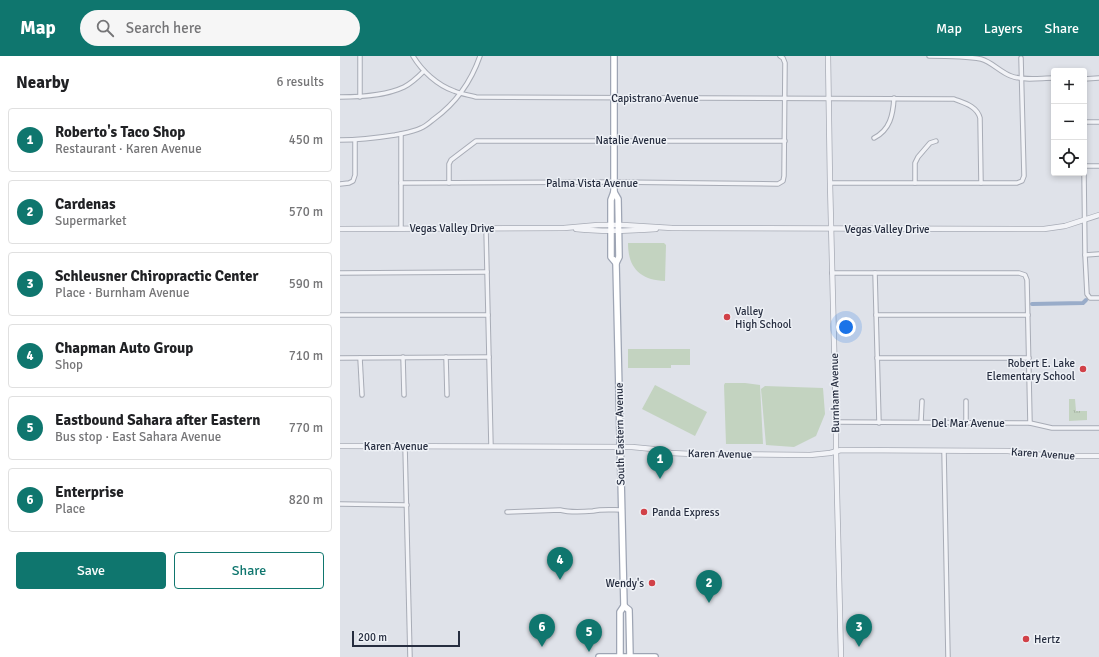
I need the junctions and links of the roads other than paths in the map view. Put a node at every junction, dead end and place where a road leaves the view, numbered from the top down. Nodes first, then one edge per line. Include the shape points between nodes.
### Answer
1 (360, 56) edge
2 (413, 56) edge
3 (480, 56) edge
4 (614, 56) edge
5 (828, 56) edge
6 (929, 56) edge
7 (782, 57) edge
8 (1021, 58) dead end
9 (424, 71) junction
10 (1021, 78) junction
11 (1051, 78) edge
12 (1087, 78) edge
13 (1099, 78) edge
14 (461, 93) junction
15 (340, 97) edge
16 (360, 97) junction
17 (614, 97) junction
18 (785, 98) junction
19 (829, 98) junction
20 (894, 98) junction
21 (1087, 122) edge
22 (1099, 122) edge
23 (401, 134) junction
24 (874, 138) dead end
25 (340, 140) edge
26 (355, 140) junction
27 (614, 140) junction
28 (785, 141) junction
29 (936, 141) dead end
30 (1087, 166) edge
31 (1099, 166) edge
32 (1084, 176) edge
33 (614, 182) junction
34 (401, 183) junction
35 (449, 183) junction
36 (830, 183) junction
37 (915, 183) junction
38 (981, 183) junction
39 (340, 184) edge
40 (614, 192) junction
41 (1099, 215) edge
42 (1085, 219) junction
43 (401, 228) junction
44 (486, 228) junction
45 (611, 228) junction
46 (619, 228) junction
47 (340, 229) edge
48 (831, 229) junction
49 (1085, 254) junction
50 (1099, 254) edge
51 (616, 263) junction
52 (487, 272) junction
53 (340, 273) edge
54 (832, 273) junction
55 (875, 273) junction
56 (1099, 298) edge
57 (488, 314) junction
58 (340, 315) edge
59 (876, 315) junction
60 (1028, 315) junction
61 (446, 357) junction
62 (489, 357) junction
63 (340, 358) edge
64 (360, 358) junction
65 (403, 358) junction
66 (877, 358) junction
67 (1029, 358) junction
68 (362, 395) dead end
69 (404, 395) dead end
70 (447, 395) dead end
71 (922, 401) dead end
72 (966, 401) dead end
73 (836, 422) junction
74 (921, 422) junction
75 (879, 423) junction
76 (966, 423) junction
77 (1030, 423) junction
78 (1099, 428) edge
79 (340, 446) edge
80 (406, 446) junction
81 (491, 446) junction
82 (620, 447) junction
83 (944, 451) junction
84 (836, 452) junction
85 (1099, 456) edge
86 (340, 504) edge
87 (406, 505) junction
88 (622, 510) junction
89 (506, 512) dead end
90 (624, 606) junction
91 (410, 657) edge
92 (599, 657) edge
93 (620, 657) edge
94 (630, 657) edge
95 (655, 657) edge
96 (841, 657) edge
97 (948, 657) edge

1 - 16 street
2 - 9 street, Capistrano Avenue
3 - 14 street
4 - 17 main road, South Eastern Avenue
5 - 19 street, Burnham Avenue
6 - 10 street via 968,56 982,59 1010,76
7 - 18 street via 785,63
8 - 10 street
9 - 14 street, Capistrano Avenue via 443,86
9 - 16 street via 404,87
10 - 11 street
10 - 38 street via 1024,176 1022,181 1017,183
12 - 13 street
14 - 17 street, Capistrano Avenue via 476,97
14 - 23 street via 443,113 424,127
15 - 16 street
17 - 18 street, Capistrano Avenue
17 - 27 main road, South Eastern Avenue
18 - 19 street, Capistrano Avenue
18 - 28 street
19 - 20 street, Capistrano Avenue
19 - 36 street, Burnham Avenue
20 - 24 street via 890,122 880,135
20 - 38 street, Capistrano Avenue via 954,99 976,110 980,118
21 - 22 street
23 - 26 street
23 - 34 street
25 - 26 street
26 - 39 street via 354,180
27 - 28 street, Natalie Avenue
27 - 33 main road, South Eastern Avenue
27 - 35 street, Natalie Avenue via 476,140 451,160
28 - 33 street, Palma Vista Avenue via 784,176 783,181 778,184
29 - 37 street via 930,143 915,163
30 - 31 street
32 - 42 street
33 - 35 street, Palma Vista Avenue
33 - 40 main road, South Eastern Avenue
34 - 35 street, Palma Vista Avenue
34 - 43 street
36 - 37 street
36 - 48 street, Burnham Avenue
37 - 38 street
40 - 45 main road, South Eastern Avenue via 611,200
40 - 46 main road, South Eastern Avenue via 618,199
41 - 42 street, Vegas Valley Drive
42 - 48 street, Vegas Valley Drive via 1044,229
42 - 49 street
43 - 44 street, Vegas Valley Drive
43 - 47 street, Vegas Valley Drive
44 - 45 street, Vegas Valley Drive via 564,228 599,231
44 - 52 street
45 - 46 street, Vegas Valley Drive
45 - 51 main road, South Eastern Avenue via 611,257
46 - 48 street, Vegas Valley Drive
46 - 51 main road, South Eastern Avenue via 619,257
48 - 54 street, Burnham Avenue
49 - 50 street
49 - 56 street via 1088,296
51 - 82 main road, South Eastern Avenue
52 - 53 street
52 - 57 street
54 - 55 street
54 - 73 street, Burnham Avenue
55 - 59 street
55 - 60 street via 1019,273 1025,275 1027,280
57 - 58 street
57 - 62 street
59 - 60 street
59 - 66 street
60 - 67 street
61 - 62 street
61 - 65 street
61 - 70 street
62 - 81 street
63 - 64 street
64 - 65 street
64 - 68 street
65 - 69 street
66 - 67 street
66 - 75 street
67 - 77 street
71 - 74 street
72 - 76 street
73 - 75 street, Del Mar Avenue
73 - 84 street, Burnham Avenue
74 - 75 street, Del Mar Avenue
74 - 76 street, Del Mar Avenue
76 - 77 street, Del Mar Avenue
77 - 78 street, Del Mar Avenue via 1052,428
79 - 80 street, Karen Avenue
80 - 81 street, Karen Avenue
80 - 87 street
81 - 82 street, Karen Avenue
82 - 84 street, Karen Avenue via 692,454 810,455
82 - 88 main road, South Eastern Avenue
83 - 84 street, Karen Avenue
83 - 85 street, Karen Avenue via 1008,451 1052,456
83 - 97 street
84 - 96 street, Burnham Avenue
86 - 87 street
87 - 91 street
88 - 89 street
88 - 90 main road, South Eastern Avenue
90 - 93 main road, South Eastern Avenue via 620,612
90 - 94 main road, South Eastern Avenue via 629,610
92 - 93 main road
93 - 94 main road
94 - 95 main road

